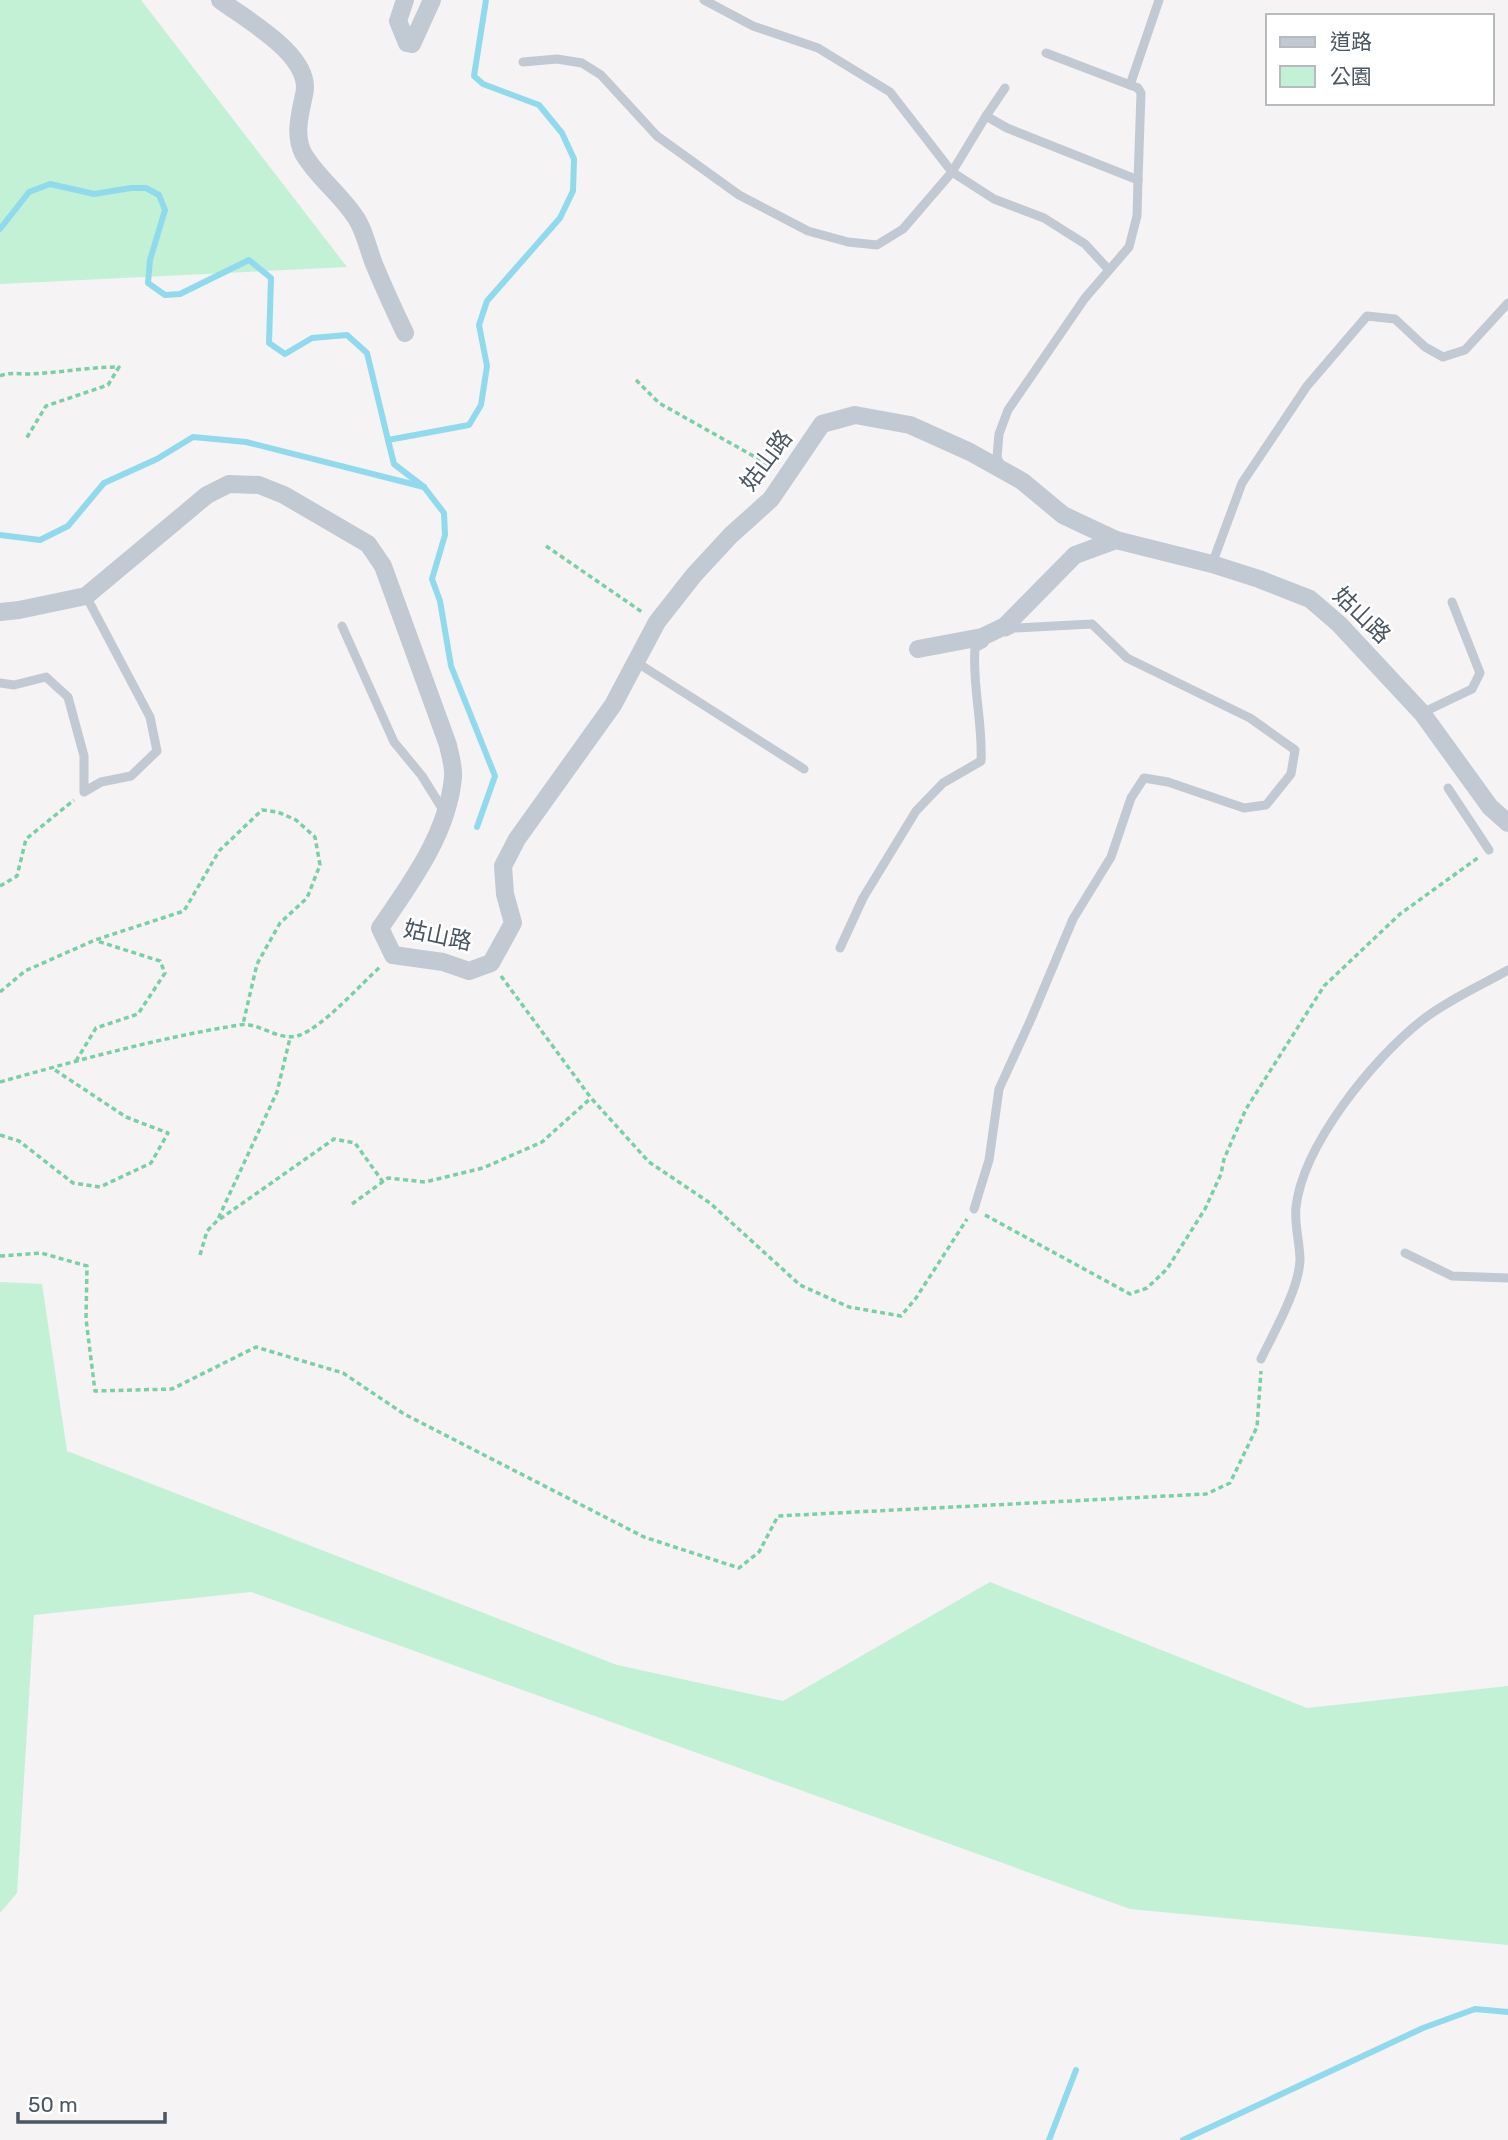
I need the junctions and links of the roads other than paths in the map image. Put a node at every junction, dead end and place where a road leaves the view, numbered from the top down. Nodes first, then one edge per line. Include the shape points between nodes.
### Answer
1 (220, 0) edge
2 (405, 0) edge
3 (432, 0) edge
4 (704, 0) edge
5 (1159, 0) edge
6 (1046, 53) dead end
7 (523, 62) dead end
8 (1130, 85) junction
9 (1005, 88) dead end
10 (986, 116) junction
11 (952, 172) junction
12 (1138, 180) junction
13 (1108, 269) junction
14 (1508, 303) edge
15 (405, 333) dead end
16 (1005, 474) junction
17 (1116, 540) junction
18 (1212, 564) junction
19 (86, 596) junction
20 (1452, 602) dead end
21 (0, 612) edge
22 (342, 625) dead end
23 (918, 649) dead end
24 (636, 662) junction
25 (0, 683) edge
26 (1422, 713) junction
27 (804, 769) dead end
28 (1448, 788) dead end
29 (445, 814) junction
30 (1508, 823) edge
31 (1489, 850) dead end
32 (840, 948) dead end
33 (1508, 970) edge
34 (974, 1209) dead end
35 (1405, 1253) dead end
36 (1508, 1278) edge
37 (1261, 1359) road end

1 - 15 street via 288,51 303,78 305,92 300,108 302,150 356,217
2 - 3 street via 398,21 407,43 412,44
4 - 11 lane via 752,26 818,48 890,92
5 - 8 lane
6 - 8 lane
7 - 11 lane via 582,63 601,75 657,136 739,195 808,231 848,242 877,245 903,229
8 - 12 lane via 1141,93
9 - 10 lane
10 - 11 lane
10 - 12 lane
11 - 13 lane via 993,199 1044,218 1086,244
12 - 13 lane via 1137,216 1129,247
13 - 16 lane via 1009,410 999,434 997,457
14 - 18 lane via 1465,350 1443,357 1424,347 1395,319 1367,316 1307,386 1242,483
16 - 17 street, 姑山路 via 1022,481 1063,515
16 - 24 street, 姑山路 via 970,452 910,425 855,415 822,424 771,499 694,575 657,622
17 - 18 street, 姑山路
17 - 23 street via 1075,555 1005,626 982,637
18 - 26 street, 姑山路 via 1310,599
19 - 21 street, 姑山路
19 - 25 lane via 150,717 157,751 131,776 101,782 84,792 84,756 68,696 46,677 14,685
19 - 29 street, 姑山路 via 207,495 229,484 259,485 285,495 368,544 383,566 448,745 453,775
20 - 26 lane via 1480,673 1472,689
22 - 29 lane via 394,742
24 - 27 lane
24 - 29 street, 姑山路 via 613,705 517,839 503,866 513,923 491,963 469,971 443,962 393,956 380,928 416,876
26 - 30 street, 姑山路 via 1490,807
28 - 31 lane
32 - 34 lane via 863,898 916,811 943,783 981,761 975,648 1014,628 1092,624 1127,657 1250,718 1295,750 1291,774 1266,805 1244,808 1144,778 1131,798 1111,857 1073,919 999,1089 989,1160
33 - 37 lane via 1422,1020 1382,1057 1327,1129 1296,1208 1300,1263 1289,1302
35 - 36 lane via 1452,1276

